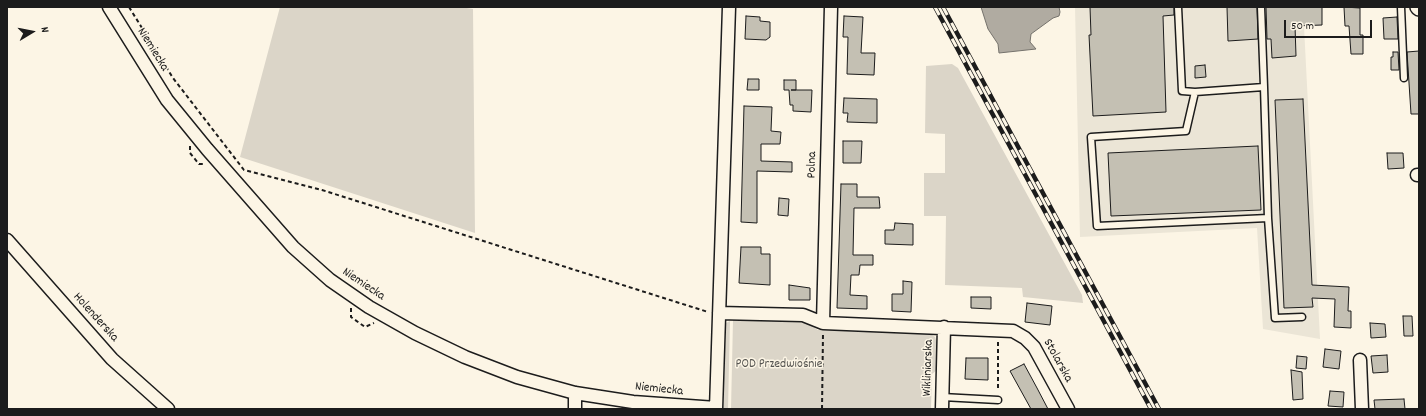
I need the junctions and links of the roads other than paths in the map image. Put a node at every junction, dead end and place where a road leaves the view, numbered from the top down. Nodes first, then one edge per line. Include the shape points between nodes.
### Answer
1 (109, 7) edge
2 (729, 7) edge
3 (831, 7) edge
4 (1178, 7) edge
5 (1261, 7) edge
6 (1401, 7) edge
7 (1404, 78) dead end
8 (1264, 88) junction
9 (1195, 92) junction
10 (1268, 218) junction
11 (7, 240) edge
12 (719, 313) junction
13 (1302, 317) dead end
14 (823, 327) junction
15 (944, 327) junction
16 (1360, 360) dead end
17 (575, 393) junction
18 (998, 400) road end
19 (942, 403) edge
20 (168, 409) edge
21 (575, 409) edge
22 (716, 409) edge
23 (1068, 409) edge
24 (1362, 409) edge

1 - 17 street, Niemiecka via 167,100 293,246 330,280 369,307 465,357 517,377
2 - 12 street
3 - 14 street, Polna
4 - 9 lane via 1182,91
5 - 8 lane
6 - 7 lane
8 - 9 lane
8 - 10 lane
9 - 10 lane via 1186,131 1091,137 1097,226
10 - 13 lane via 1275,318
11 - 20 street, Holenderska via 112,359
12 - 14 street via 803,315
12 - 22 street
14 - 15 street
15 - 19 street, Wikliniarska
15 - 23 street, Stolarska via 1013,330 1030,342
16 - 24 street
17 - 21 street
17 - 22 street, Niemiecka via 633,402
18 - 19 lane

